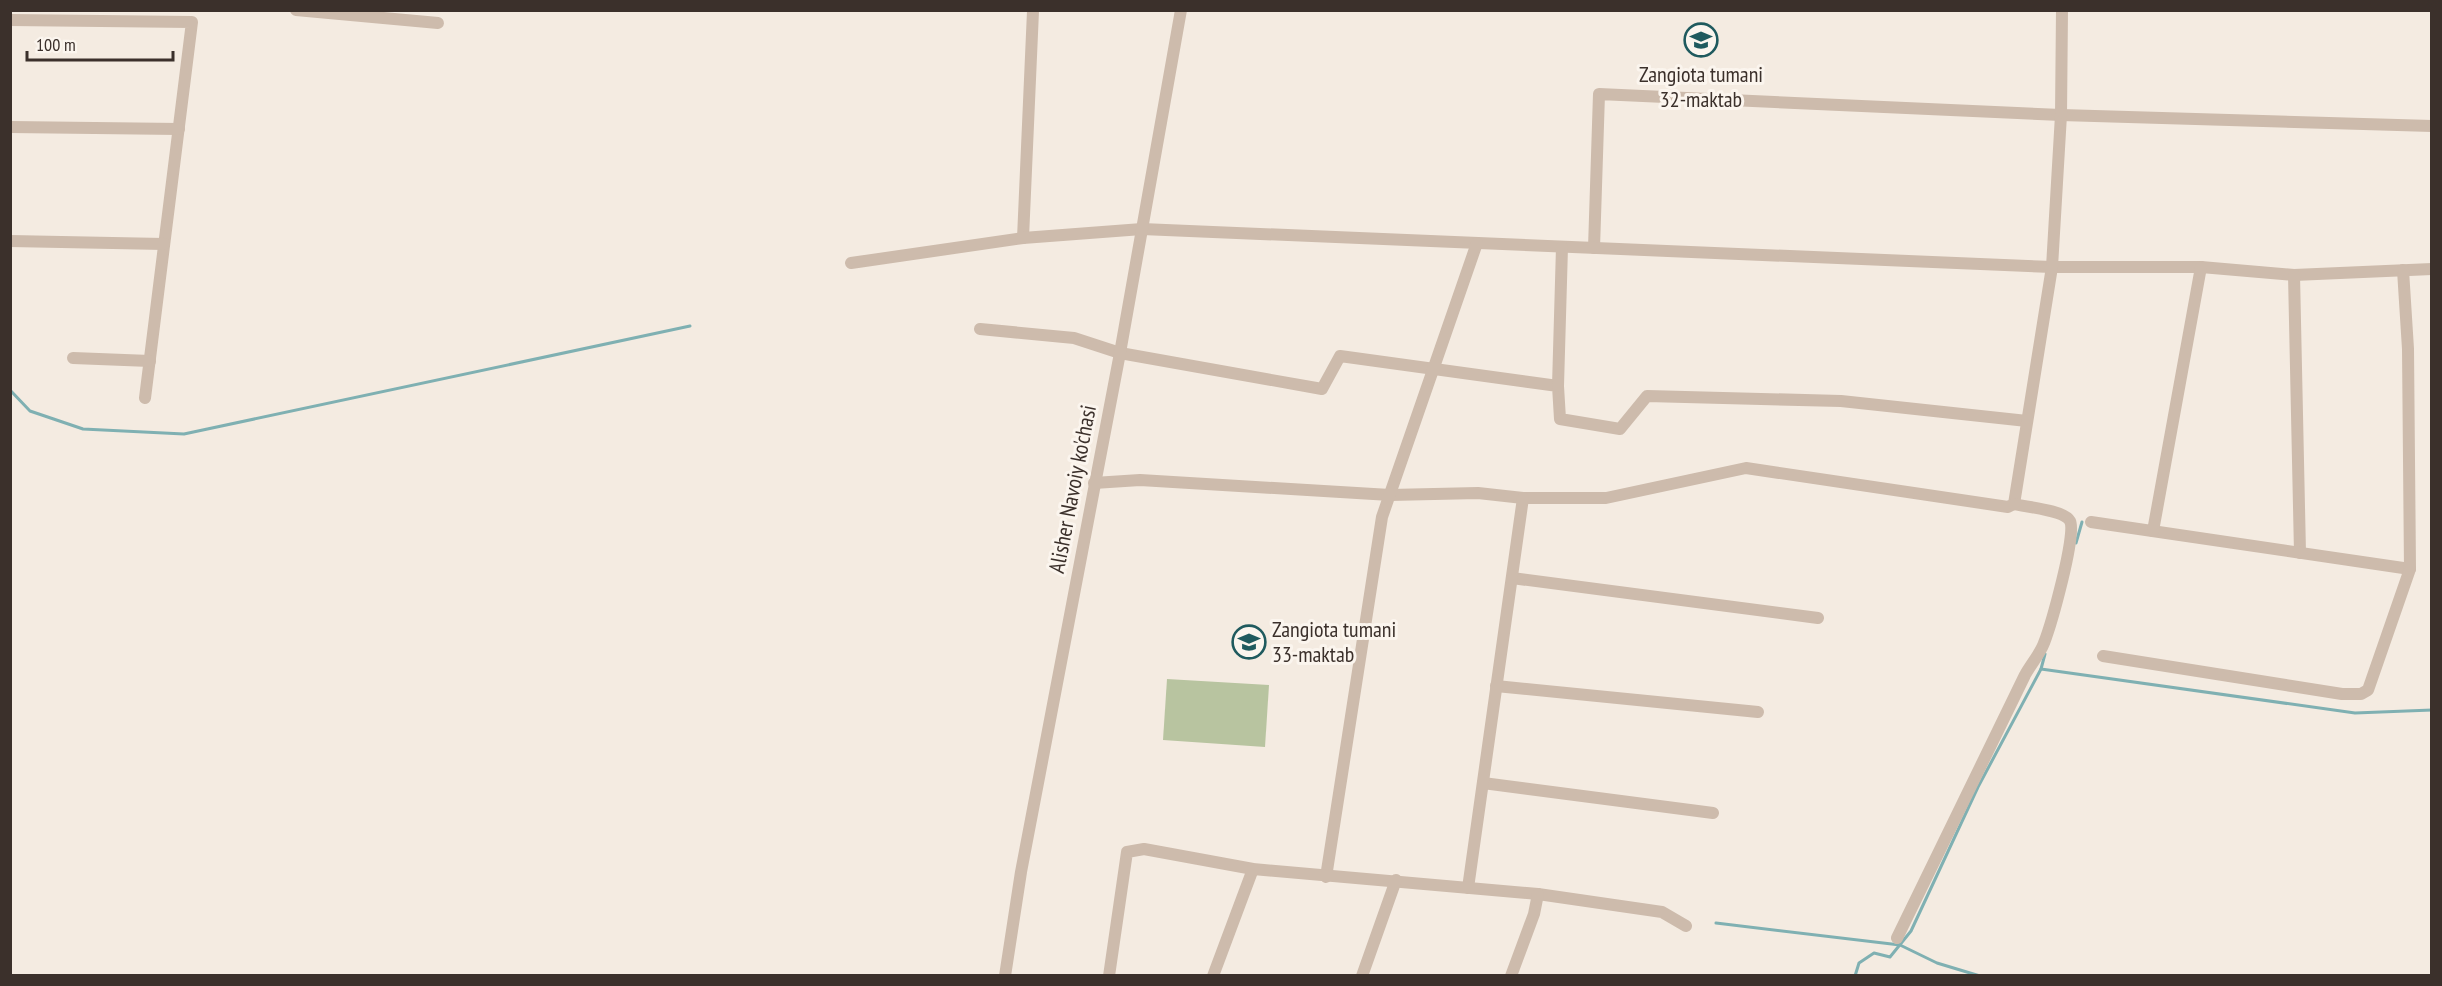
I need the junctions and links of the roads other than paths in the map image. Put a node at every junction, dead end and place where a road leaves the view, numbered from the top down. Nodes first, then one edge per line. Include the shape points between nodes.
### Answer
1 (296, 10) edge
2 (1180, 10) edge
3 (2062, 10) edge
4 (1033, 11) edge
5 (10, 20) edge
6 (438, 23) dead end
7 (2061, 115) junction
8 (2432, 126) edge
9 (10, 127) edge
10 (178, 129) junction
11 (1142, 229) junction
12 (1023, 238) junction
13 (10, 241) edge
14 (1477, 243) junction
15 (164, 244) junction
16 (1562, 247) junction
17 (1594, 248) junction
18 (851, 263) dead end
19 (2052, 267) junction
20 (2201, 267) junction
21 (2432, 268) edge
22 (2403, 270) junction
23 (2294, 275) junction
24 (980, 329) dead end
25 (1120, 353) junction
26 (73, 358) dead end
27 (150, 361) junction
28 (1434, 369) junction
29 (1558, 386) junction
30 (146, 398) dead end
31 (2027, 421) junction
32 (1094, 483) junction
33 (1390, 495) junction
34 (1523, 498) junction
35 (2014, 504) junction
36 (2091, 522) dead end
37 (2153, 531) junction
38 (2300, 553) junction
39 (2410, 569) junction
40 (1512, 578) junction
41 (1818, 618) dead end
42 (2103, 656) dead end
43 (1496, 686) junction
44 (1758, 712) dead end
45 (1483, 783) junction
46 (1713, 813) dead end
47 (1253, 869) junction
48 (1326, 877) junction
49 (1396, 880) junction
50 (1468, 888) junction
51 (1538, 894) junction
52 (1686, 926) dead end
53 (1897, 938) dead end
54 (1005, 975) edge
55 (1109, 975) edge
56 (1213, 975) edge
57 (1362, 975) edge
58 (1511, 975) edge

1 - 6 street
2 - 11 street, Alisher Navoiy ko'chasi
3 - 7 street
4 - 12 street
5 - 10 street via 192,22
7 - 8 street
7 - 17 street via 1599,94
7 - 19 street
9 - 10 street
10 - 15 street
11 - 12 street
11 - 14 street
11 - 25 street, Alisher Navoiy ko'chasi
12 - 18 street
13 - 15 street
14 - 16 street
14 - 28 street
15 - 27 street
16 - 17 street
16 - 29 street
17 - 19 street
19 - 20 street
19 - 31 street
20 - 23 street
20 - 37 street
21 - 22 street
22 - 23 street
22 - 39 street via 2409,349
23 - 38 street
24 - 25 street via 1074,338
25 - 28 street via 1322,389 1340,356
25 - 32 street, Alisher Navoiy ko'chasi
26 - 27 street
27 - 30 street
28 - 29 street
28 - 33 street
29 - 31 street via 1560,419 1620,429 1647,396 1841,401
31 - 35 street
32 - 33 street via 1140,480
32 - 54 street, Alisher Navoiy ko'chasi via 1020,872
33 - 34 street via 1478,493
33 - 48 street via 1382,517
34 - 35 street via 1606,498 1746,468 2008,507
34 - 40 street
35 - 53 street via 2064,514 2070,521 2072,533 2059,591 2044,644 2025,675
36 - 37 street
37 - 38 street
38 - 39 street
39 - 42 street via 2368,690 2361,694
40 - 41 street
40 - 43 street
43 - 44 street
43 - 45 street
45 - 46 street
45 - 50 street
47 - 48 street
47 - 55 street via 1144,849 1127,852
47 - 56 street
48 - 49 street
49 - 50 street
49 - 57 street
50 - 51 street
51 - 52 street via 1662,912
51 - 58 street

